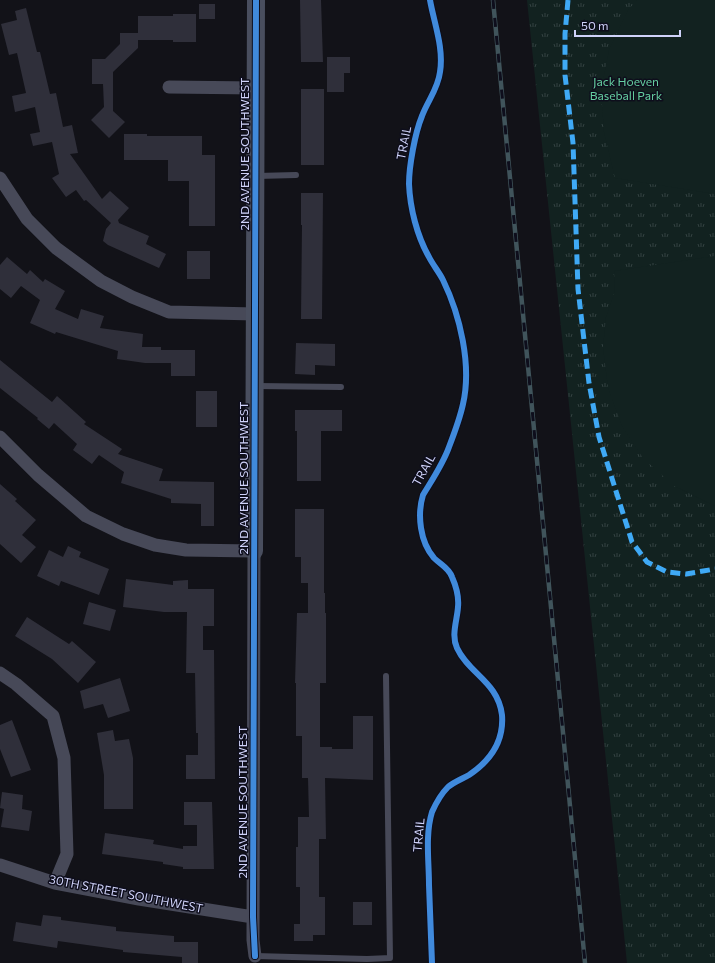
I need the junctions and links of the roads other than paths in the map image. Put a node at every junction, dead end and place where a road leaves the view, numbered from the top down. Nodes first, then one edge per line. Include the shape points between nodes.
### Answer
1 (256, 0) edge
2 (169, 87) dead end
3 (256, 88) junction
4 (296, 175) dead end
5 (256, 176) junction
6 (0, 178) edge
7 (255, 314) junction
8 (256, 386) junction
9 (341, 387) dead end
10 (0, 437) edge
11 (254, 551) junction
12 (0, 673) edge
13 (386, 676) dead end
14 (0, 865) edge
15 (55, 883) junction
16 (253, 917) junction
17 (255, 956) joint

1 - 3 street, 2ND AVENUE SOUTHWEST
2 - 3 street, 2ND AVENUE SOUTHWEST
3 - 5 street, 2ND AVENUE SOUTHWEST
4 - 5 lane
5 - 7 street, 2ND AVENUE SOUTHWEST
6 - 7 street via 27,219 56,248 101,281 132,298 169,312
7 - 8 street, 2ND AVENUE SOUTHWEST
8 - 9 lane
8 - 11 street, 2ND AVENUE SOUTHWEST
10 - 11 street via 38,475 86,516 123,534 155,545 186,550
11 - 16 street, 2ND AVENUE SOUTHWEST
12 - 15 street via 53,716 64,758 67,854
13 - 17 lane via 390,958
14 - 15 street, 30TH STREET SOUTHWEST
15 - 16 street, 30TH STREET SOUTHWEST
16 - 17 street, 2ND AVENUE SOUTHWEST

